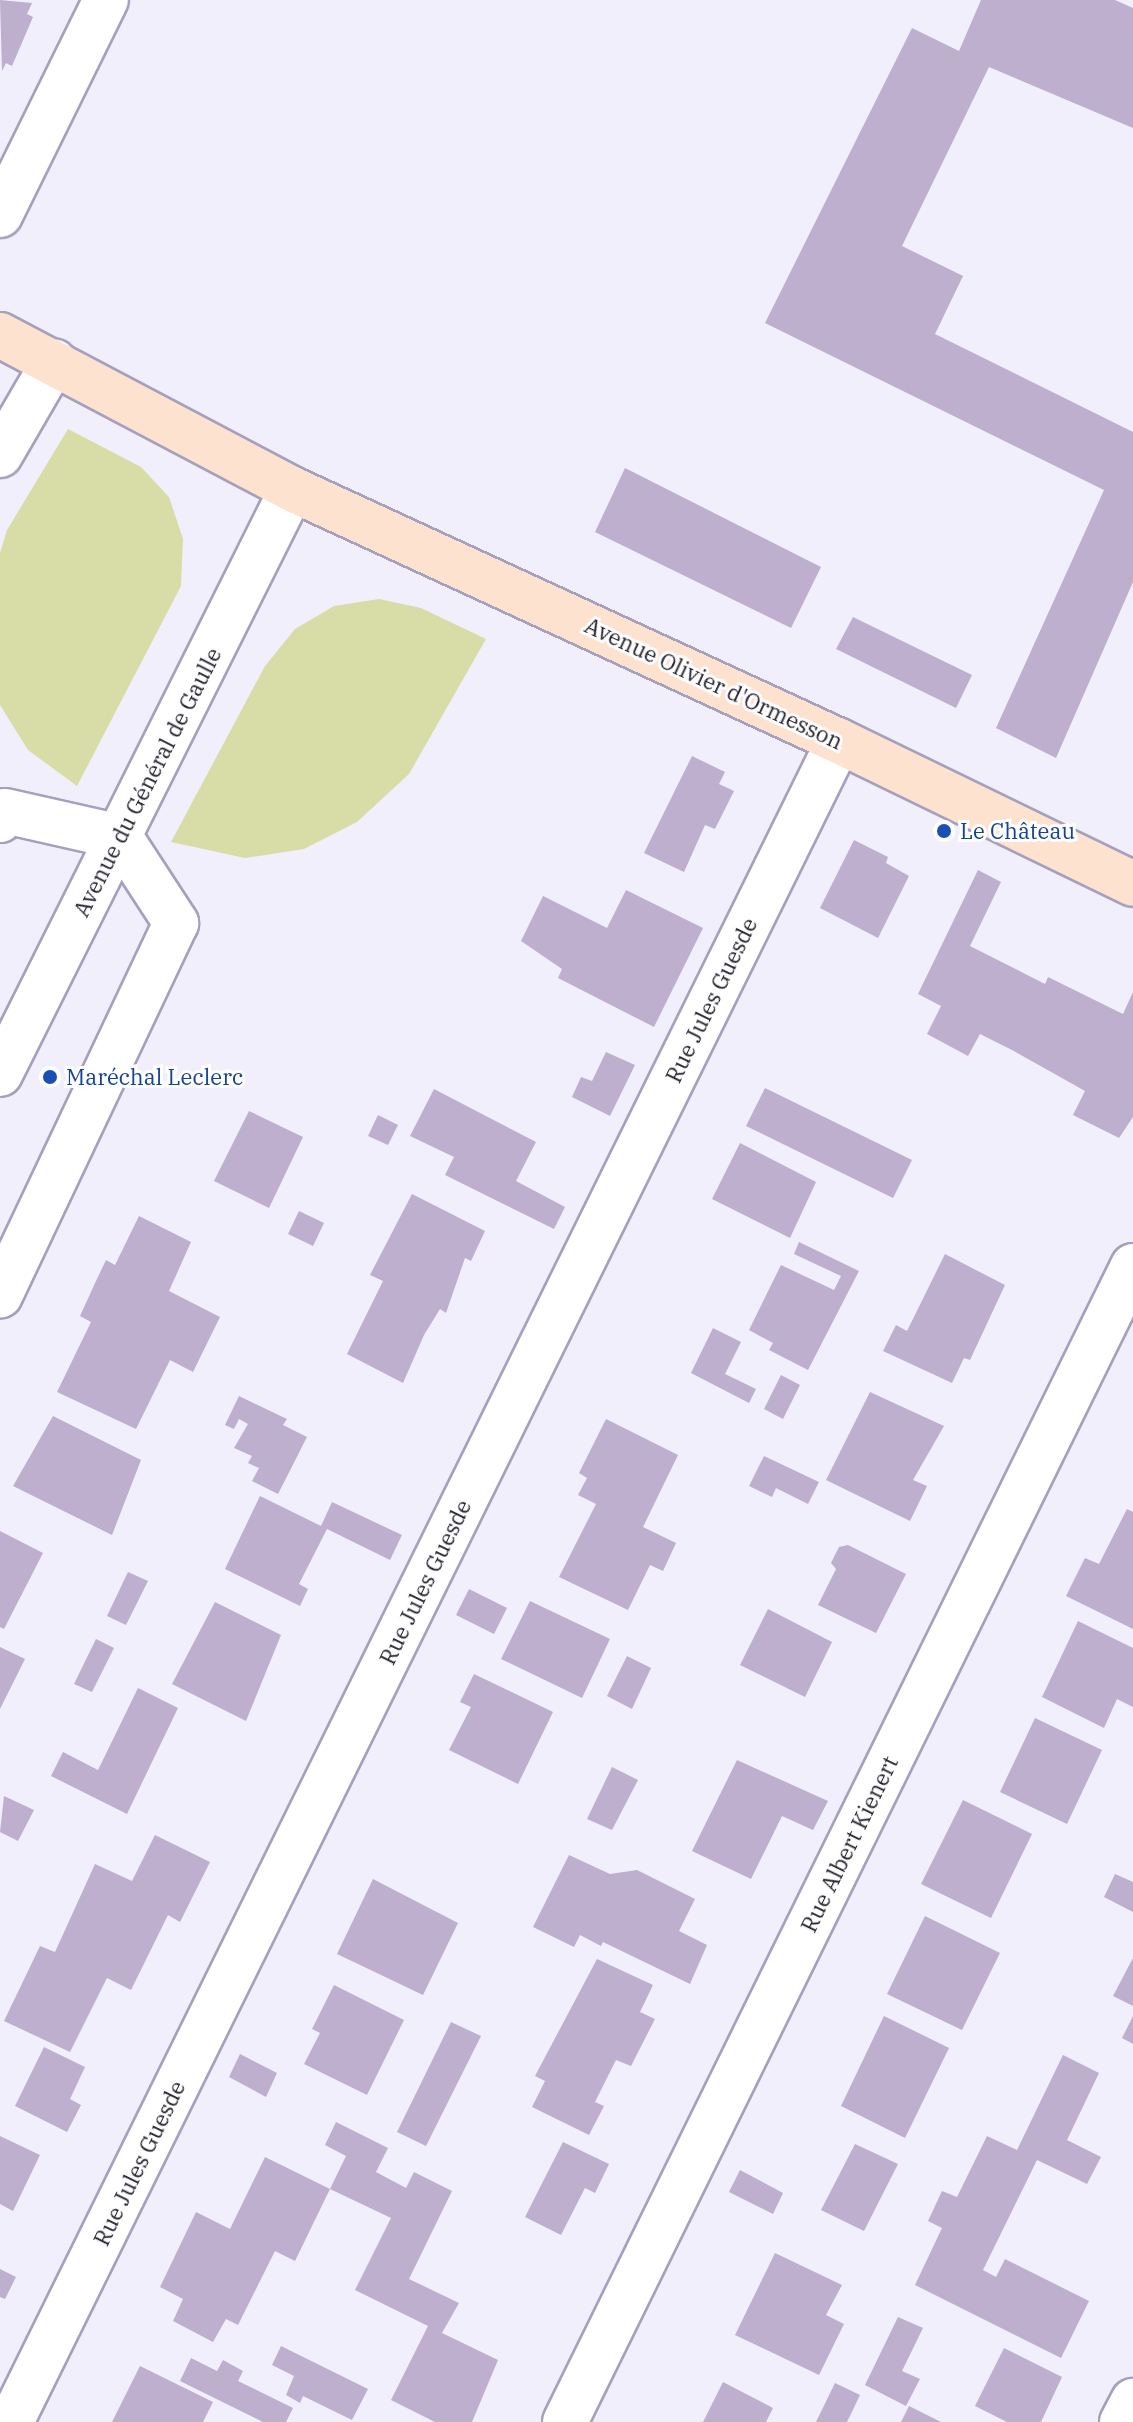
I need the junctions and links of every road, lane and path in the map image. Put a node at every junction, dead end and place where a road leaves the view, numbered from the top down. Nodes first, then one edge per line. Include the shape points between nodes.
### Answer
1 (106, 0) edge
2 (0, 215) edge
3 (0, 335) edge
4 (54, 362) junction
5 (0, 455) edge
6 (292, 489) junction
7 (839, 741) junction
8 (0, 820) edge
9 (120, 837) junction
10 (1133, 884) edge
11 (0, 1074) edge
12 (1133, 1266) edge
13 (0, 1295) edge
14 (1133, 2401) edge
15 (11, 2422) edge
16 (565, 2422) edge
17 (1122, 2422) edge

1 - 2 street
3 - 4 main road, Avenue Olivier d'Ormesson
4 - 5 street
4 - 6 main road, Avenue Olivier d'Ormesson
6 - 7 main road, Avenue Olivier d'Ormesson
6 - 9 street, Avenue du Général de Gaulle
7 - 10 main road, Avenue Olivier d'Ormesson
7 - 15 street, Rue Jules Guesde
8 - 9 street via 5,811
9 - 11 street, Avenue du Général de Gaulle
9 - 13 street via 176,923
12 - 16 street, Rue Albert Kienert
14 - 17 street

